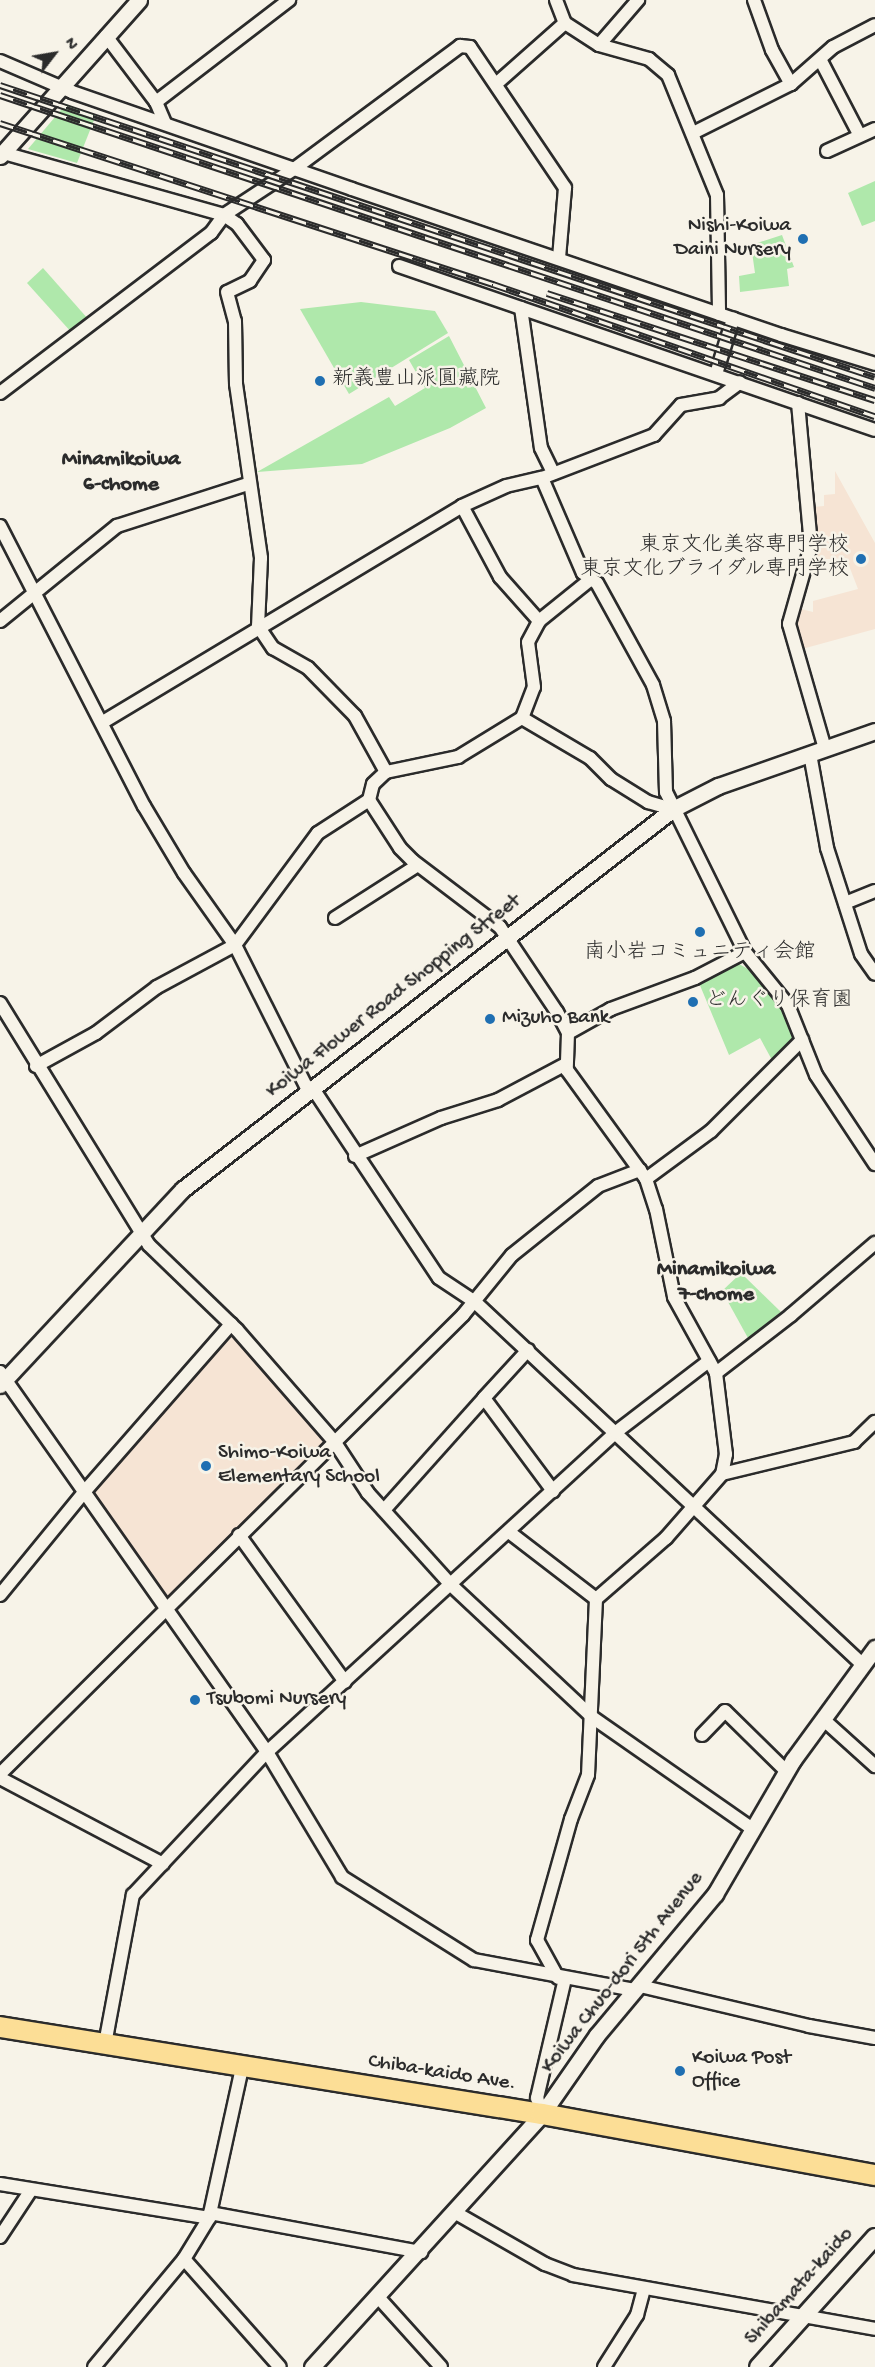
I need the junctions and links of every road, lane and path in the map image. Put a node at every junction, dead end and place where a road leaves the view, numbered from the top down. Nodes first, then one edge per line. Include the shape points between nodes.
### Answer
1 (138, 0) edge
2 (289, 0) edge
3 (556, 0) edge
4 (638, 0) edge
5 (754, 0) edge
6 (565, 23) junction
7 (875, 25) edge
8 (106, 36) junction
9 (599, 45) junction
10 (820, 59) junction
11 (0, 61) edge
12 (496, 84) junction
13 (791, 84) junction
14 (60, 85) junction
15 (156, 102) junction
16 (165, 123) junction
17 (875, 129) edge
18 (693, 133) junction
19 (859, 134) junction
20 (827, 151) dead end
21 (1, 153) edge
22 (294, 169) junction
23 (224, 215) junction
24 (559, 258) junction
25 (399, 266) dead end
26 (521, 308) junction
27 (719, 314) junction
28 (733, 319) junction
29 (875, 364) edge
30 (716, 374) junction
31 (740, 381) junction
32 (0, 393) edge
33 (798, 403) junction
34 (875, 430) edge
35 (547, 476) junction
36 (248, 484) junction
37 (462, 506) junction
38 (0, 526) edge
39 (591, 579) junction
40 (34, 593) junction
41 (0, 621) edge
42 (538, 621) junction
43 (258, 626) junction
44 (522, 718) junction
45 (103, 722) junction
46 (875, 731) edge
47 (818, 751) junction
48 (386, 772) junction
49 (369, 800) junction
50 (673, 809) junction
51 (418, 865) junction
52 (875, 891) edge
53 (845, 903) junction
54 (335, 918) dead end
55 (508, 936) junction
56 (235, 945) junction
57 (745, 952) junction
58 (875, 974) edge
59 (1, 1007) edge
60 (568, 1033) junction
61 (802, 1040) junction
62 (566, 1064) junction
63 (36, 1066) junction
64 (310, 1089) junction
65 (356, 1156) junction
66 (875, 1164) edge
67 (643, 1174) junction
68 (140, 1233) junction
69 (875, 1244) edge
70 (475, 1302) junction
71 (231, 1324) junction
72 (528, 1350) junction
73 (709, 1361) junction
74 (716, 1373) junction
75 (2, 1379) edge
76 (484, 1398) junction
77 (875, 1422) edge
78 (616, 1432) junction
79 (334, 1441) junction
80 (722, 1474) junction
81 (85, 1491) junction
82 (553, 1491) junction
83 (696, 1508) junction
84 (384, 1510) junction
85 (508, 1532) junction
86 (239, 1535) junction
87 (451, 1585) junction
88 (0, 1595) edge
89 (596, 1599) junction
90 (167, 1607) junction
91 (875, 1648) edge
92 (863, 1665) junction
93 (345, 1682) junction
94 (592, 1717) junction
95 (824, 1720) junction
96 (702, 1734) dead end
97 (267, 1752) junction
98 (875, 1766) edge
99 (786, 1771) junction
100 (0, 1776) edge
101 (751, 1828) junction
102 (163, 1864) junction
103 (561, 1978) junction
104 (637, 1988) junction
105 (0, 2027) edge
106 (875, 2038) edge
107 (105, 2044) junction
108 (242, 2068) junction
109 (542, 2114) junction
110 (875, 2175) edge
111 (0, 2184) edge
112 (32, 2190) junction
113 (456, 2213) junction
114 (209, 2216) junction
115 (0, 2237) edge
116 (875, 2238) edge
117 (421, 2252) junction
118 (184, 2259) junction
119 (644, 2288) junction
120 (378, 2298) junction
121 (803, 2317) junction
122 (875, 2329) edge
123 (94, 2367) edge
124 (280, 2367) edge
125 (312, 2367) edge
126 (441, 2367) edge
127 (604, 2367) edge
128 (758, 2367) edge

1 - 8 street
2 - 15 street
3 - 6 street
4 - 9 street
5 - 13 street via 772,50
6 - 9 street
6 - 12 street
7 - 10 street via 833,47
8 - 14 street
8 - 15 street
9 - 18 street via 649,59 668,75
10 - 13 street
10 - 19 street
11 - 14 street
12 - 22 street via 470,47 460,46
12 - 24 street via 565,188
13 - 18 street
14 - 16 street
14 - 21 street
15 - 16 street
16 - 22 street
17 - 19 street
18 - 27 street via 718,202
19 - 20 street
21 - 23 street
22 - 23 street
22 - 24 street
23 - 32 street via 211,233
23 - 36 street via 237,224 264,260 250,280 227,292 235,321 236,384 247,447
24 - 27 street
25 - 26 street
26 - 30 street
26 - 35 street
27 - 28 street
28 - 29 street
28 - 30 street
30 - 31 street
31 - 33 street
31 - 35 street via 719,398 681,405 654,435
33 - 34 street
33 - 47 street via 811,546 789,624
35 - 37 street via 506,486
35 - 39 street via 583,573
36 - 40 street via 117,526
36 - 43 street via 261,558
37 - 42 street via 500,577
37 - 43 street
38 - 40 street
39 - 42 street
39 - 50 street via 597,583 660,700 666,792
40 - 41 street
40 - 45 street
42 - 44 street via 528,642 534,687
43 - 45 street
43 - 48 street via 273,648 308,668 355,716
44 - 48 street via 458,757
44 - 50 street via 590,758 610,779 648,802
45 - 56 street via 144,806 184,873
46 - 47 street, Koiwa Flower Road Shopping Street
47 - 50 street, Koiwa Flower Road Shopping Street via 718,786
47 - 53 street via 827,848
48 - 49 street via 373,784
49 - 51 street via 400,848
49 - 56 street via 318,833
50 - 55 street, Koiwa Flower Road Shopping Street
50 - 57 street
51 - 54 street
51 - 55 street via 488,914
52 - 53 street
53 - 58 street via 861,954
55 - 60 street
55 - 64 street, Koiwa Flower Road Shopping Street
56 - 63 street via 158,987 96,1033
56 - 64 street
57 - 60 street via 695,978 611,1009
57 - 61 street via 776,986
59 - 63 street
60 - 62 street
61 - 66 street via 816,1075
61 - 67 street via 711,1131
62 - 65 street via 498,1100 412,1129
62 - 67 street
63 - 68 street
64 - 65 street
64 - 68 street, Koiwa Flower Road Shopping Street via 183,1189
65 - 70 street via 439,1278
67 - 70 street via 598,1186 577,1201 512,1256
67 - 73 street via 656,1209 674,1297
68 - 71 street
68 - 75 street, Koiwa Flower Road Shopping Street
69 - 74 street
70 - 72 street
70 - 79 street
71 - 79 street
71 - 81 street
72 - 76 street
72 - 78 street
73 - 74 street
73 - 78 street
74 - 80 street via 713,1379 726,1454
75 - 81 street
76 - 82 street
76 - 84 street
77 - 80 street via 854,1442
78 - 82 street
78 - 83 street
79 - 84 street
79 - 86 street
80 - 83 street
81 - 88 street
81 - 90 street
82 - 85 street
83 - 89 street
83 - 92 street
84 - 87 street
85 - 87 street
85 - 89 street
86 - 90 street
86 - 93 street
87 - 93 street
87 - 94 street
89 - 94 street
90 - 97 street
90 - 100 street
91 - 92 street, Koiwa Chuo-dori 5th Avenue
92 - 95 street, Koiwa Chuo-dori 5th Avenue
93 - 97 street
94 - 101 street
94 - 103 street via 588,1776 571,1819 537,1940
95 - 98 street
95 - 99 street, Koiwa Chuo-dori 5th Avenue
96 - 99 street via 725,1711
97 - 102 street
97 - 103 street via 342,1877 465,1956
99 - 101 street, Koiwa Chuo-dori 5th Avenue
100 - 102 street
101 - 104 street, Koiwa Chuo-dori 5th Avenue via 715,1894
102 - 107 street via 131,1901
103 - 104 street
103 - 109 street via 537,2098
104 - 106 street
104 - 109 street, Koiwa Chuo-dori 5th Avenue via 597,2035
105 - 107 highway, Chiba-kaido Ave.
107 - 108 highway, Chiba-kaido Ave.
108 - 109 highway, Chiba-kaido Ave.
108 - 114 street
109 - 110 highway, Chiba-kaido Ave.
109 - 113 street, Koiwa Chuo-dori 5th Avenue
111 - 112 street
112 - 114 street
112 - 115 street
113 - 117 street, Koiwa Chuo-dori 5th Avenue
113 - 119 street via 544,2264 573,2276
114 - 117 street
114 - 118 street
116 - 121 main road, Shibamata-kaido
117 - 120 street, Koiwa Chuo-dori 5th Avenue
118 - 123 street
118 - 124 street
119 - 121 street
119 - 127 street via 637,2315
120 - 125 street, Koiwa Chuo-dori 5th Avenue
120 - 126 street
121 - 122 street
121 - 128 main road, Shibamata-kaido

